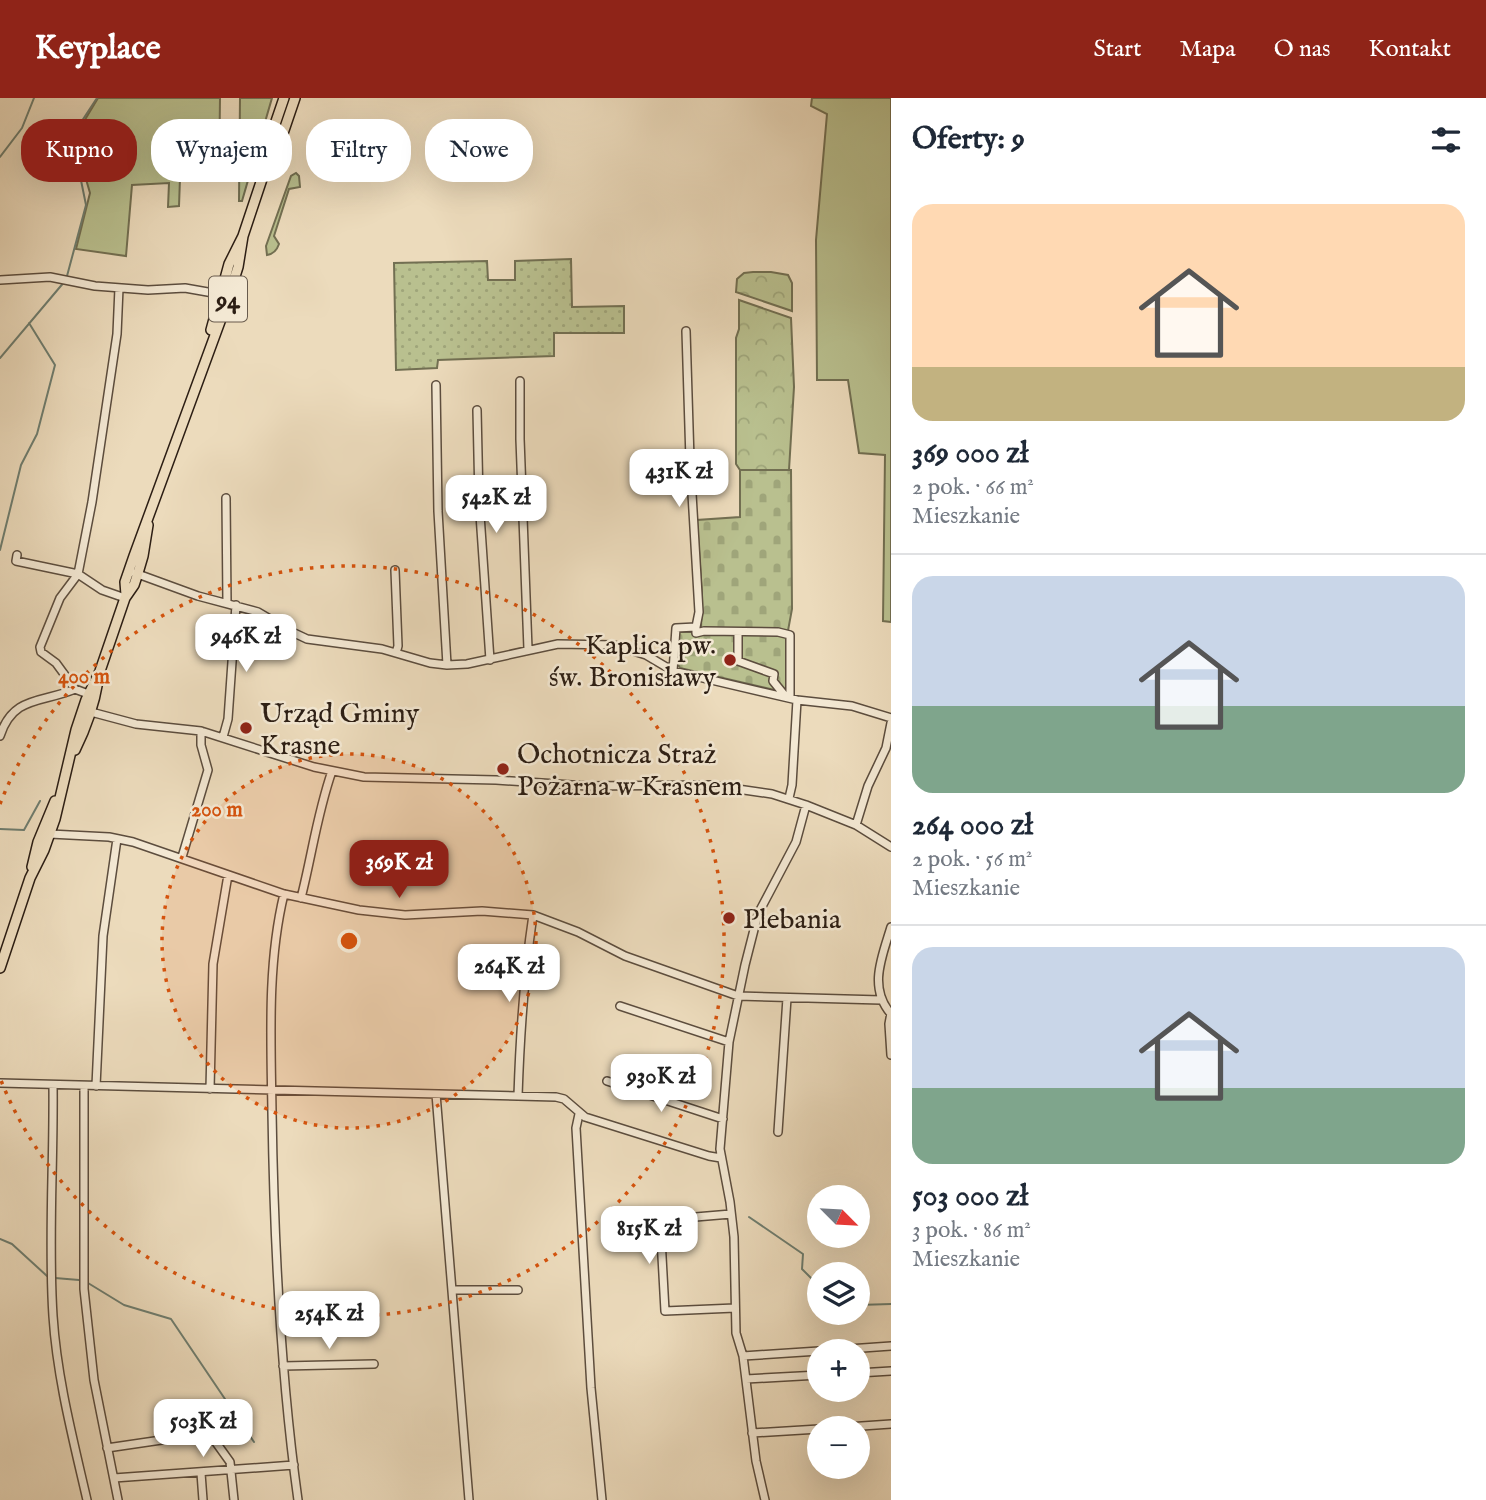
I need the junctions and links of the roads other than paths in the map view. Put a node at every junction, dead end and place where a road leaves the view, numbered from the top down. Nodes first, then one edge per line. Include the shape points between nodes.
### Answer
1 (284, 98) edge
2 (295, 98) edge
3 (277, 119) edge
4 (288, 119) edge
5 (262, 182) edge
6 (243, 236) junction
7 (0, 280) edge
8 (119, 288) junction
9 (219, 294) junction
10 (686, 331) dead end
11 (204, 359) junction
12 (520, 381) dead end
13 (436, 385) dead end
14 (477, 410) dead end
15 (226, 498) dead end
16 (148, 525) junction
17 (17, 555) dead end
18 (134, 556) junction
19 (395, 570) dead end
20 (138, 573) junction
21 (78, 574) junction
22 (127, 579) junction
23 (125, 597) junction
24 (227, 603) junction
25 (236, 605) junction
26 (696, 627) junction
27 (738, 632) junction
28 (528, 649) junction
29 (396, 653) junction
30 (490, 660) junction
31 (447, 665) junction
32 (100, 671) junction
33 (673, 671) junction
34 (75, 689) junction
35 (87, 697) junction
36 (791, 698) junction
37 (91, 712) junction
38 (79, 720) junction
39 (891, 721) edge
40 (201, 731) junction
41 (0, 736) edge
42 (223, 737) junction
43 (71, 758) junction
44 (332, 771) junction
45 (60, 790) junction
46 (789, 799) junction
47 (806, 805) junction
48 (47, 816) junction
49 (856, 825) junction
50 (50, 834) junction
51 (117, 839) junction
52 (38, 842) junction
53 (891, 847) edge
54 (182, 857) junction
55 (228, 875) junction
56 (30, 878) junction
57 (284, 894) junction
58 (301, 898) junction
59 (533, 915) junction
60 (891, 927) edge
61 (0, 968) edge
62 (738, 996) junction
63 (787, 998) junction
64 (881, 1000) junction
65 (620, 1006) dead end
66 (891, 1014) edge
67 (729, 1042) junction
68 (891, 1055) edge
69 (607, 1081) dead end
70 (0, 1083) edge
71 (53, 1086) junction
72 (84, 1086) junction
73 (96, 1086) junction
74 (210, 1089) junction
75 (271, 1091) junction
76 (436, 1094) junction
77 (518, 1096) junction
78 (579, 1114) junction
79 (723, 1119) junction
80 (778, 1132) dead end
81 (721, 1158) junction
82 (731, 1214) junction
83 (452, 1290) junction
84 (519, 1290) dead end
85 (735, 1308) junction
86 (891, 1346) edge
87 (870, 1347) edge
88 (807, 1352) edge
89 (743, 1356) junction
90 (374, 1364) dead end
91 (284, 1366) junction
92 (891, 1371) edge
93 (870, 1372) edge
94 (807, 1376) edge
95 (746, 1379) junction
96 (192, 1409) dead end
97 (891, 1424) edge
98 (870, 1425) edge
99 (807, 1430) edge
100 (209, 1433) junction
101 (752, 1433) junction
102 (107, 1448) junction
103 (294, 1465) junction
104 (231, 1471) junction
105 (201, 1473) junction
106 (114, 1478) junction
107 (88, 1500) edge
108 (118, 1500) edge
109 (203, 1500) edge
110 (234, 1500) edge
111 (298, 1500) edge
112 (469, 1500) edge
113 (602, 1500) edge
114 (765, 1500) edge

1 - 3 main road, 94
2 - 4 main road, 94
5 - 6 main road, 94
6 - 9 main road, 94
6 - 11 main road, 94 via 234,278
7 - 8 street via 42,277
8 - 9 street via 185,288
8 - 21 street via 117,334
9 - 11 main road, 94
10 - 26 street via 699,595
11 - 16 main road, 94
12 - 28 street
13 - 31 street
14 - 30 street
15 - 24 street
16 - 18 main road, 94
16 - 20 main road, 94
17 - 21 street via 16,561
18 - 20 street
18 - 22 main road, 94
19 - 29 street
20 - 22 street
20 - 23 main road, 94
20 - 24 street
21 - 23 street via 102,590
21 - 34 street via 60,598 40,647
22 - 23 main road, 94
23 - 32 main road, 94
24 - 25 street
25 - 29 street via 258,611 307,639
25 - 42 street via 229,719
26 - 27 street via 696,633
26 - 33 street via 676,628
27 - 36 street via 738,661 774,674 774,681
27 - 36 street via 790,635
28 - 30 street
28 - 33 street via 579,643 614,645 646,655
29 - 31 street
30 - 31 street
32 - 35 main road, 94
32 - 37 main road, 94
33 - 36 street
34 - 35 street
34 - 41 street via 22,705 9,716
35 - 37 street
35 - 38 main road, 94
36 - 39 street via 852,706
36 - 46 street
37 - 38 street
37 - 40 street via 136,724
37 - 43 main road, 94
38 - 43 main road, 94
39 - 49 street via 886,748
40 - 42 street
40 - 54 street via 208,770
42 - 44 street
43 - 45 main road, 94
44 - 46 street via 378,778 587,786 710,785
44 - 58 street via 321,800
45 - 48 main road, 94
45 - 50 main road, 94
46 - 47 street
47 - 49 street
47 - 62 street via 796,842 758,914
48 - 50 street
48 - 52 main road, 94
49 - 53 street
50 - 51 street
50 - 52 street
50 - 56 main road, 94
51 - 54 street
51 - 73 street via 103,936
52 - 56 main road, 94
54 - 55 street
55 - 57 street
55 - 74 street via 213,964
56 - 61 main road, 94
57 - 58 street
57 - 75 street via 272,974
58 - 59 street via 405,915 482,911
59 - 62 street via 625,956
59 - 77 street
60 - 64 street via 878,973
62 - 63 street
62 - 67 street
63 - 64 street
63 - 80 street
64 - 66 street
65 - 67 street
66 - 68 street
67 - 79 street
69 - 79 street
70 - 71 street
71 - 72 street
71 - 107 street via 53,1315 58,1362
72 - 73 street
72 - 102 street via 84,1289
73 - 74 street
74 - 75 street
75 - 76 street
75 - 91 street
76 - 77 street
76 - 83 street
77 - 78 street via 556,1097
78 - 81 street
78 - 113 street via 576,1128 591,1388
79 - 81 street
81 - 82 street
82 - 85 street
82 - 85 street via 660,1220 665,1311
83 - 84 street
83 - 112 street
85 - 89 street
86 - 87 street
88 - 89 street
89 - 95 street
90 - 91 street
91 - 103 street
92 - 93 street
94 - 95 street
95 - 101 street
96 - 100 street
97 - 98 street
99 - 101 street
100 - 102 street
100 - 104 street via 230,1462
101 - 114 street
102 - 106 street
103 - 104 street
103 - 111 street
104 - 105 street
104 - 110 street
105 - 106 street
105 - 109 street
106 - 108 street

